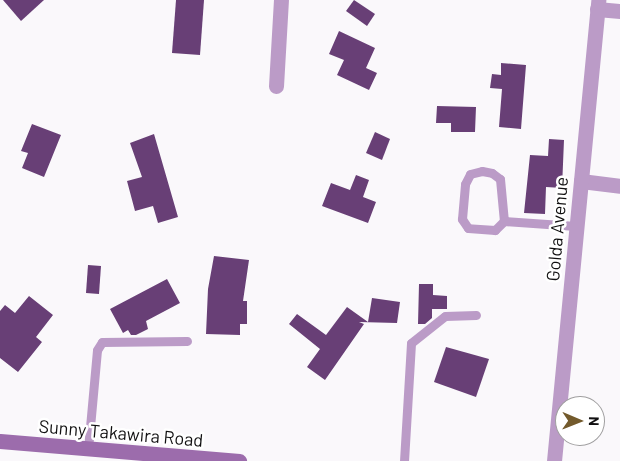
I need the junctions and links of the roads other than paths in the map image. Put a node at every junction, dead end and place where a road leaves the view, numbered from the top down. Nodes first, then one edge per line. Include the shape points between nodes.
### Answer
1 (281, 0) edge
2 (597, 5) edge
3 (620, 12) edge
4 (276, 86) dead end
5 (581, 181) junction
6 (620, 186) edge
7 (504, 221) junction
8 (576, 226) junction
9 (476, 315) dead end
10 (187, 341) dead end
11 (0, 441) edge
12 (88, 449) junction
13 (239, 461) edge
14 (404, 461) edge
15 (554, 461) edge

1 - 4 street
2 - 3 street
2 - 5 street, Golda Avenue
5 - 6 street
5 - 8 street, Golda Avenue
7 - 7 lane via 500,179 482,171 470,174 465,184 462,219 468,228 495,230
7 - 8 lane
8 - 15 street, Golda Avenue
9 - 14 lane via 445,316 411,343
10 - 12 lane via 102,342 96,350
11 - 12 main road, Sunny Takawira Road
12 - 13 main road, Sunny Takawira Road

